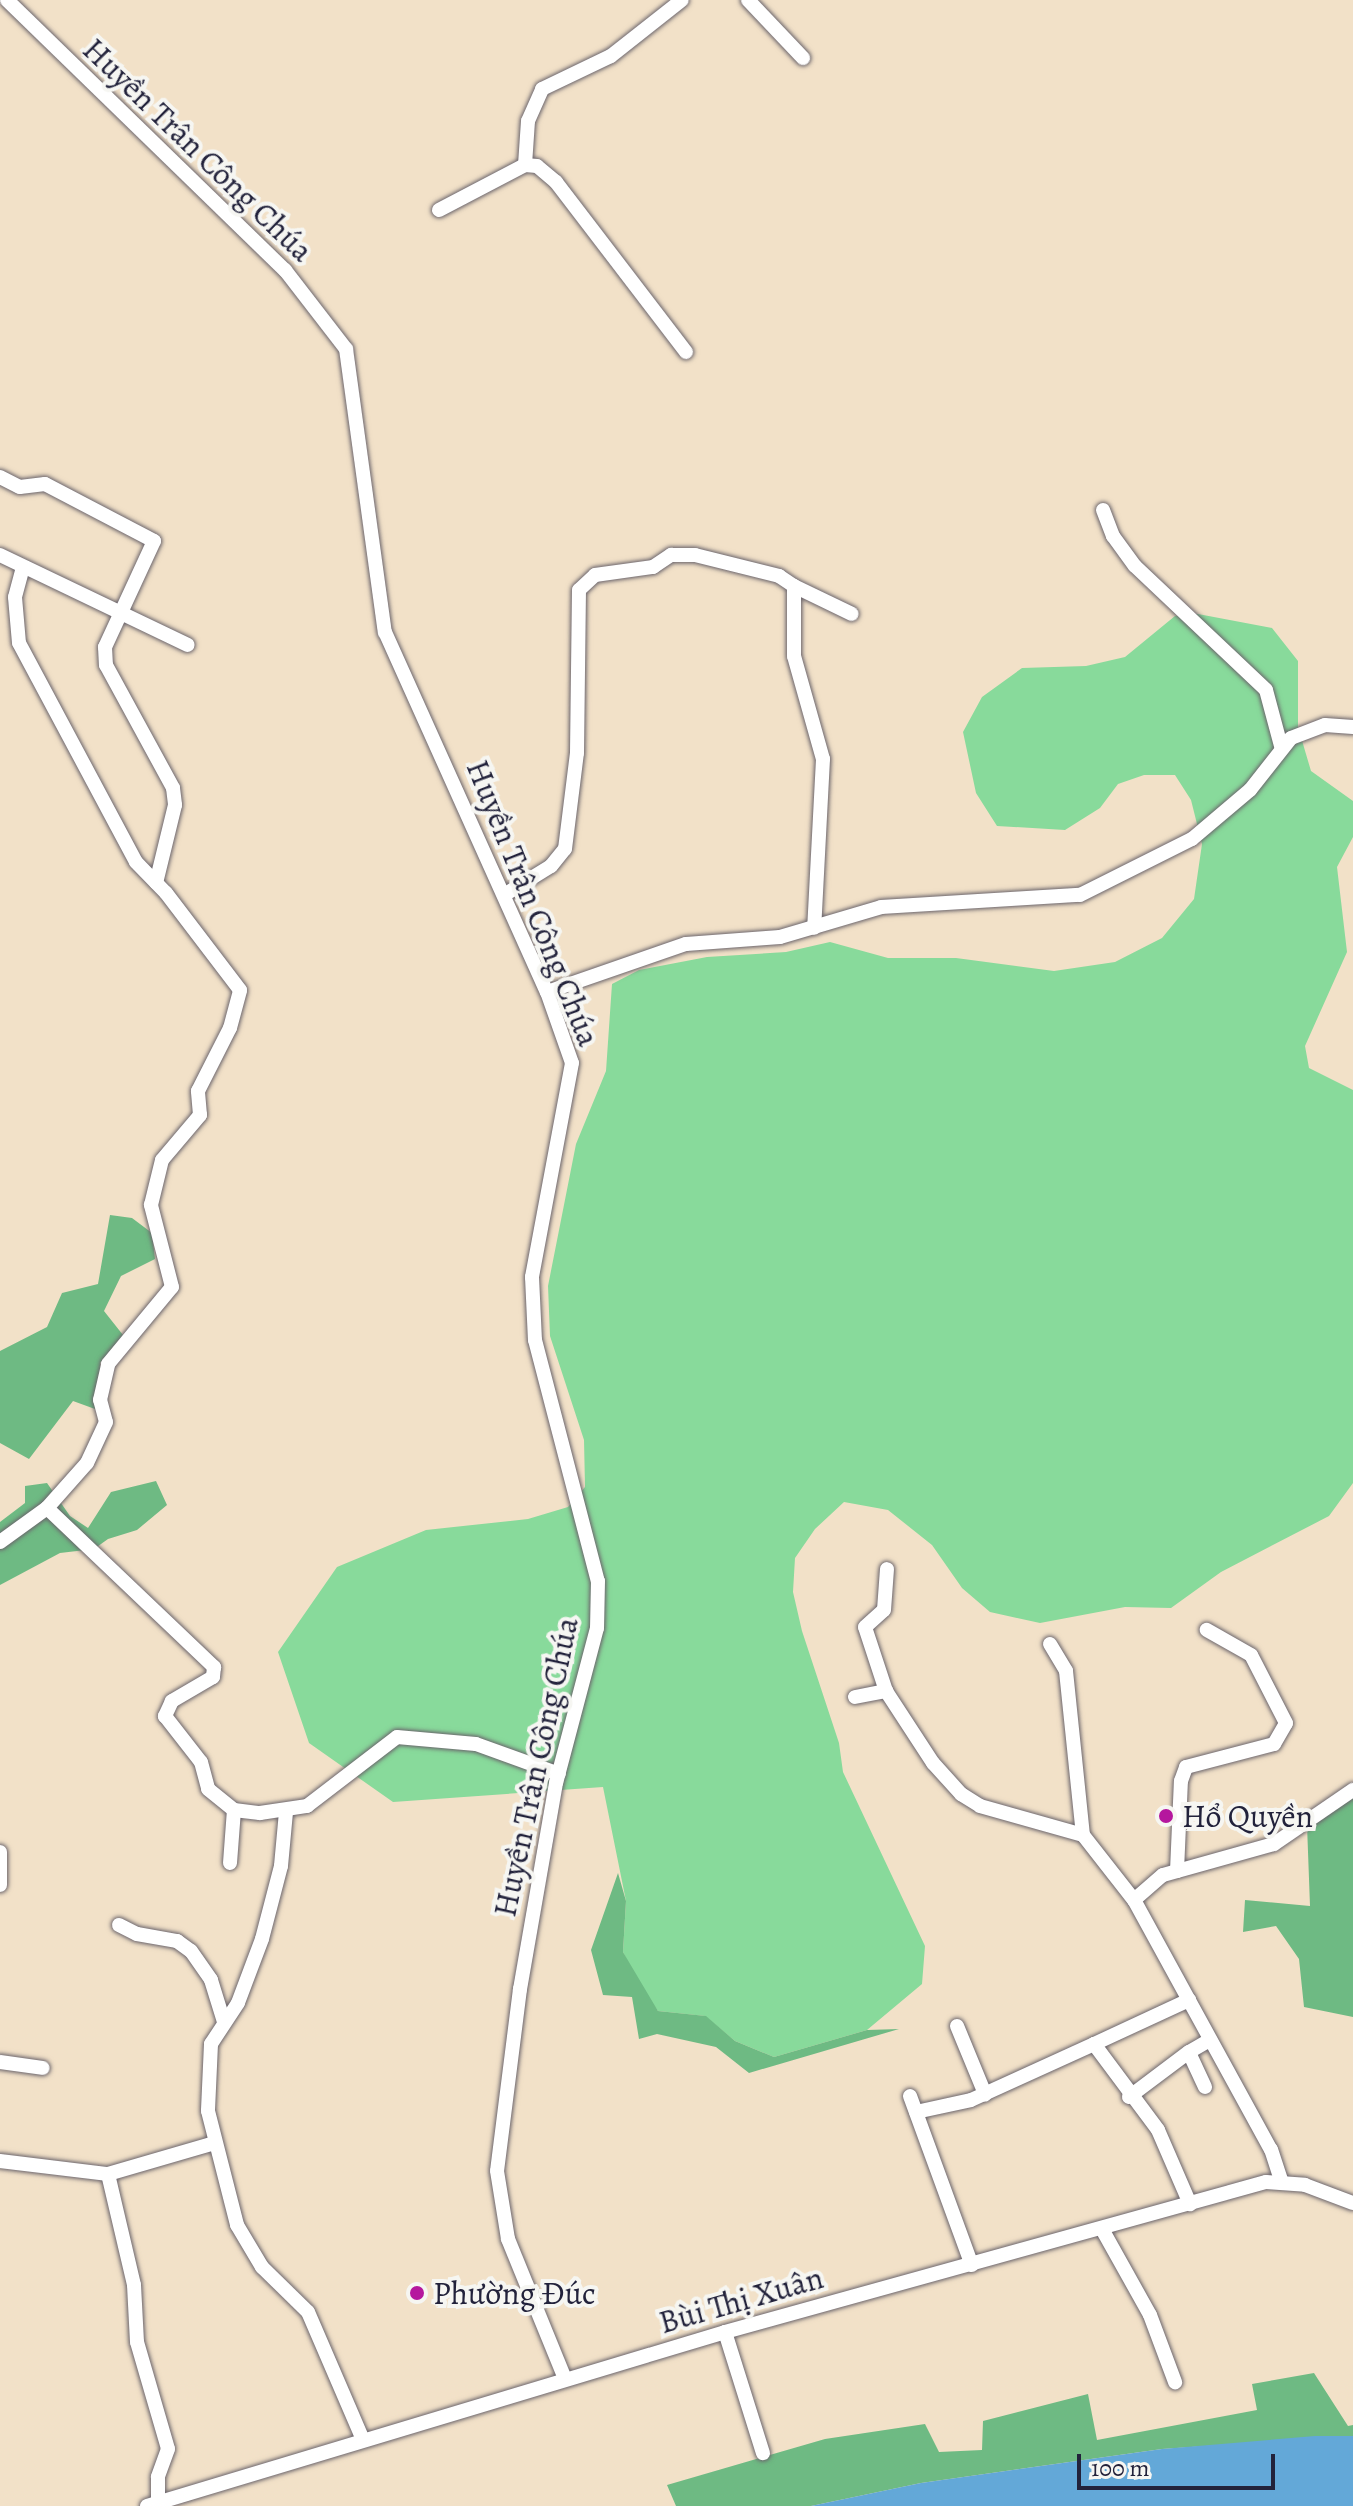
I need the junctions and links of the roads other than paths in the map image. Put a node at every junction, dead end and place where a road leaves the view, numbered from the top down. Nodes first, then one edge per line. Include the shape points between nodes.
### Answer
1 (7, 0) edge
2 (682, 0) edge
3 (748, 0) edge
4 (803, 58) dead end
5 (525, 165) junction
6 (439, 210) dead end
7 (686, 352) dead end
8 (0, 477) edge
9 (1103, 510) dead end
10 (0, 555) edge
11 (23, 567) junction
12 (794, 586) junction
13 (118, 614) junction
14 (852, 614) dead end
15 (188, 645) dead end
16 (1353, 727) edge
17 (1281, 746) junction
18 (156, 883) junction
19 (504, 895) junction
20 (814, 928) junction
21 (547, 992) junction
22 (47, 1508) junction
23 (0, 1542) edge
24 (887, 1569) dead end
25 (1207, 1630) dead end
26 (1050, 1644) dead end
27 (886, 1691) junction
28 (855, 1697) dead end
29 (559, 1774) junction
30 (1353, 1790) edge
31 (234, 1810) junction
32 (286, 1812) junction
33 (1083, 1835) junction
34 (0, 1852) edge
35 (230, 1863) dead end
36 (1177, 1871) junction
37 (0, 1885) edge
38 (1134, 1900) junction
39 (119, 1925) dead end
40 (1189, 2000) junction
41 (224, 2022) junction
42 (957, 2026) dead end
43 (1210, 2040) junction
44 (1094, 2044) junction
45 (1189, 2052) junction
46 (0, 2062) edge
47 (43, 2068) dead end
48 (1205, 2087) dead end
49 (985, 2094) junction
50 (910, 2096) dead end
51 (1129, 2097) junction
52 (916, 2112) junction
53 (215, 2143) junction
54 (0, 2161) edge
55 (108, 2174) junction
56 (1281, 2180) junction
57 (1353, 2203) edge
58 (1190, 2204) junction
59 (1102, 2229) junction
60 (972, 2265) junction
61 (725, 2332) junction
62 (565, 2379) junction
63 (1175, 2382) dead end
64 (363, 2440) junction
65 (763, 2453) dead end
66 (154, 2505) edge

1 - 19 street, Huyền Trân Công Chúa via 285,270 346,349 385,632
2 - 5 street via 611,56 542,89 528,121
3 - 4 street
5 - 6 street
5 - 7 street via 537,166 556,182
8 - 13 street via 20,487 45,484 152,537
9 - 17 street via 1135,566 1266,690
10 - 11 street
11 - 13 street
11 - 18 street via 15,597 19,643 136,862
12 - 14 street
12 - 19 street via 779,576 681,554 653,567 607,572 586,582 576,601 577,753 565,849 551,866
12 - 20 street via 794,656 823,759
13 - 15 street
13 - 18 street via 108,631 106,665 173,788 175,805
16 - 17 street via 1316,727
17 - 20 street via 1250,790 1192,839 1080,895 881,907
18 - 22 street via 240,990 230,1028 198,1091 200,1115 162,1160 151,1205 172,1287 108,1364 100,1400 106,1422 87,1463
19 - 21 street, Huyền Trân Công Chúa
20 - 21 street via 780,937 686,944
21 - 29 street, Huyền Trân Công Chúa via 572,1063 532,1277 535,1340 598,1581 597,1628
22 - 23 street
22 - 31 street via 214,1667 213,1677 172,1701 165,1716 201,1762 208,1789
24 - 27 street via 884,1610 865,1627
25 - 36 street via 1251,1655 1286,1723 1284,1735 1274,1744 1186,1767
26 - 33 street via 1066,1671
27 - 28 street
27 - 33 street via 933,1763 961,1794 980,1806
29 - 32 street via 476,1744 397,1737 381,1745 327,1795
29 - 62 street, Huyền Trân Công Chúa via 517,2004 497,2171 508,2239
30 - 36 street via 1274,1844
31 - 32 street
31 - 35 street
32 - 41 street via 281,1866 262,1939 238,2003
33 - 38 street
34 - 37 street
36 - 38 street via 1163,1875
38 - 40 street
39 - 41 street via 177,1941 191,1951 211,1980
40 - 43 street
40 - 44 street
41 - 53 street via 210,2053 208,2111
42 - 49 street
43 - 45 street
43 - 56 street via 1271,2150
44 - 49 street
44 - 51 street
45 - 48 street
45 - 51 street
46 - 47 street
49 - 52 street
50 - 52 street
51 - 58 street via 1158,2130
52 - 60 street
53 - 55 street
53 - 64 street via 237,2225 262,2267 308,2312
54 - 55 street
55 - 66 street via 134,2285 137,2342 168,2449
56 - 57 street
56 - 58 street, Bùi Thị Xuân
58 - 59 street, Bùi Thị Xuân
59 - 60 street, Bùi Thị Xuân
59 - 63 street via 1142,2297
60 - 61 street, Bùi Thị Xuân
61 - 62 street, Bùi Thị Xuân
61 - 65 street
62 - 64 street, Bùi Thị Xuân
64 - 66 street, Bùi Thị Xuân

